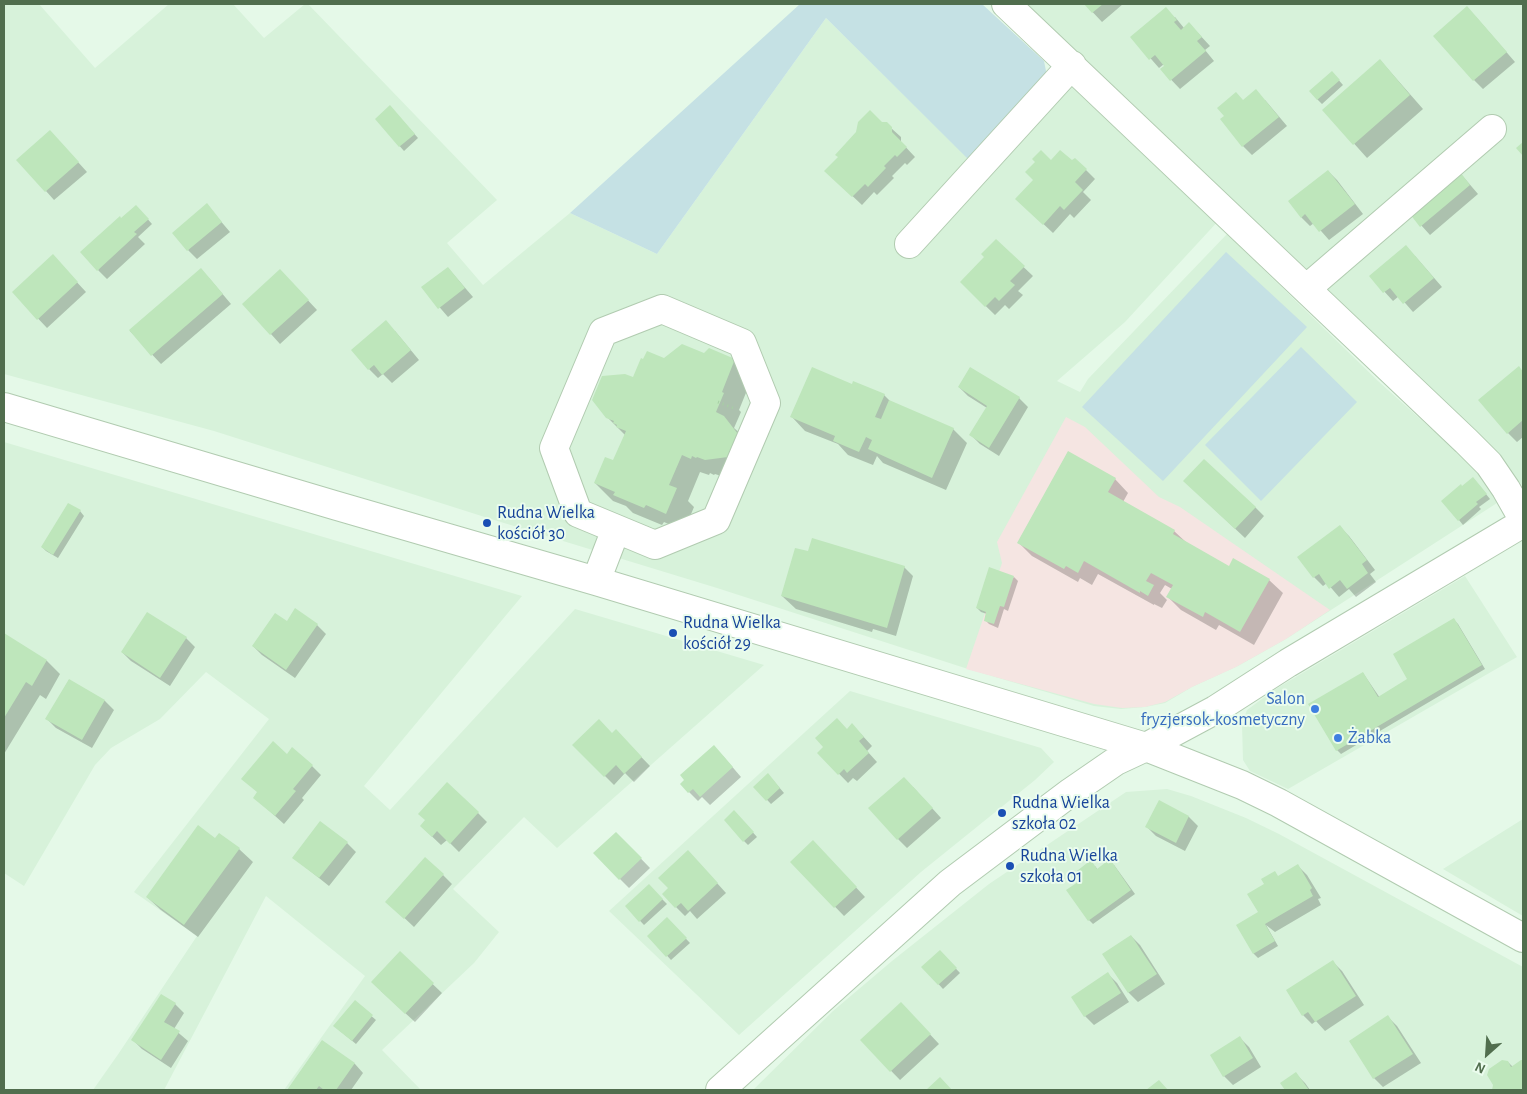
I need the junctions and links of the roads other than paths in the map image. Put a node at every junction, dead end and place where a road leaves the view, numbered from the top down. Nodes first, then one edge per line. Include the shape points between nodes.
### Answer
1 (1006, 4) edge
2 (1072, 65) junction
3 (1492, 129) dead end
4 (909, 244) dead end
5 (1306, 289) junction
6 (4, 407) edge
7 (1523, 518) edge
8 (1523, 523) edge
9 (616, 529) junction
10 (596, 581) junction
11 (1146, 747) junction
12 (1523, 938) edge
13 (720, 1090) edge

1 - 2 street
2 - 4 street
2 - 5 street
3 - 5 street
5 - 7 street via 1489,464
6 - 10 street
8 - 11 street via 1288,663 1216,710
9 - 9 street via 655,544 716,520 766,403 742,343 662,309 603,332 554,448 578,513
9 - 10 street
10 - 11 street
11 - 12 street via 1279,802
11 - 13 street via 1116,761 1071,792 950,884

